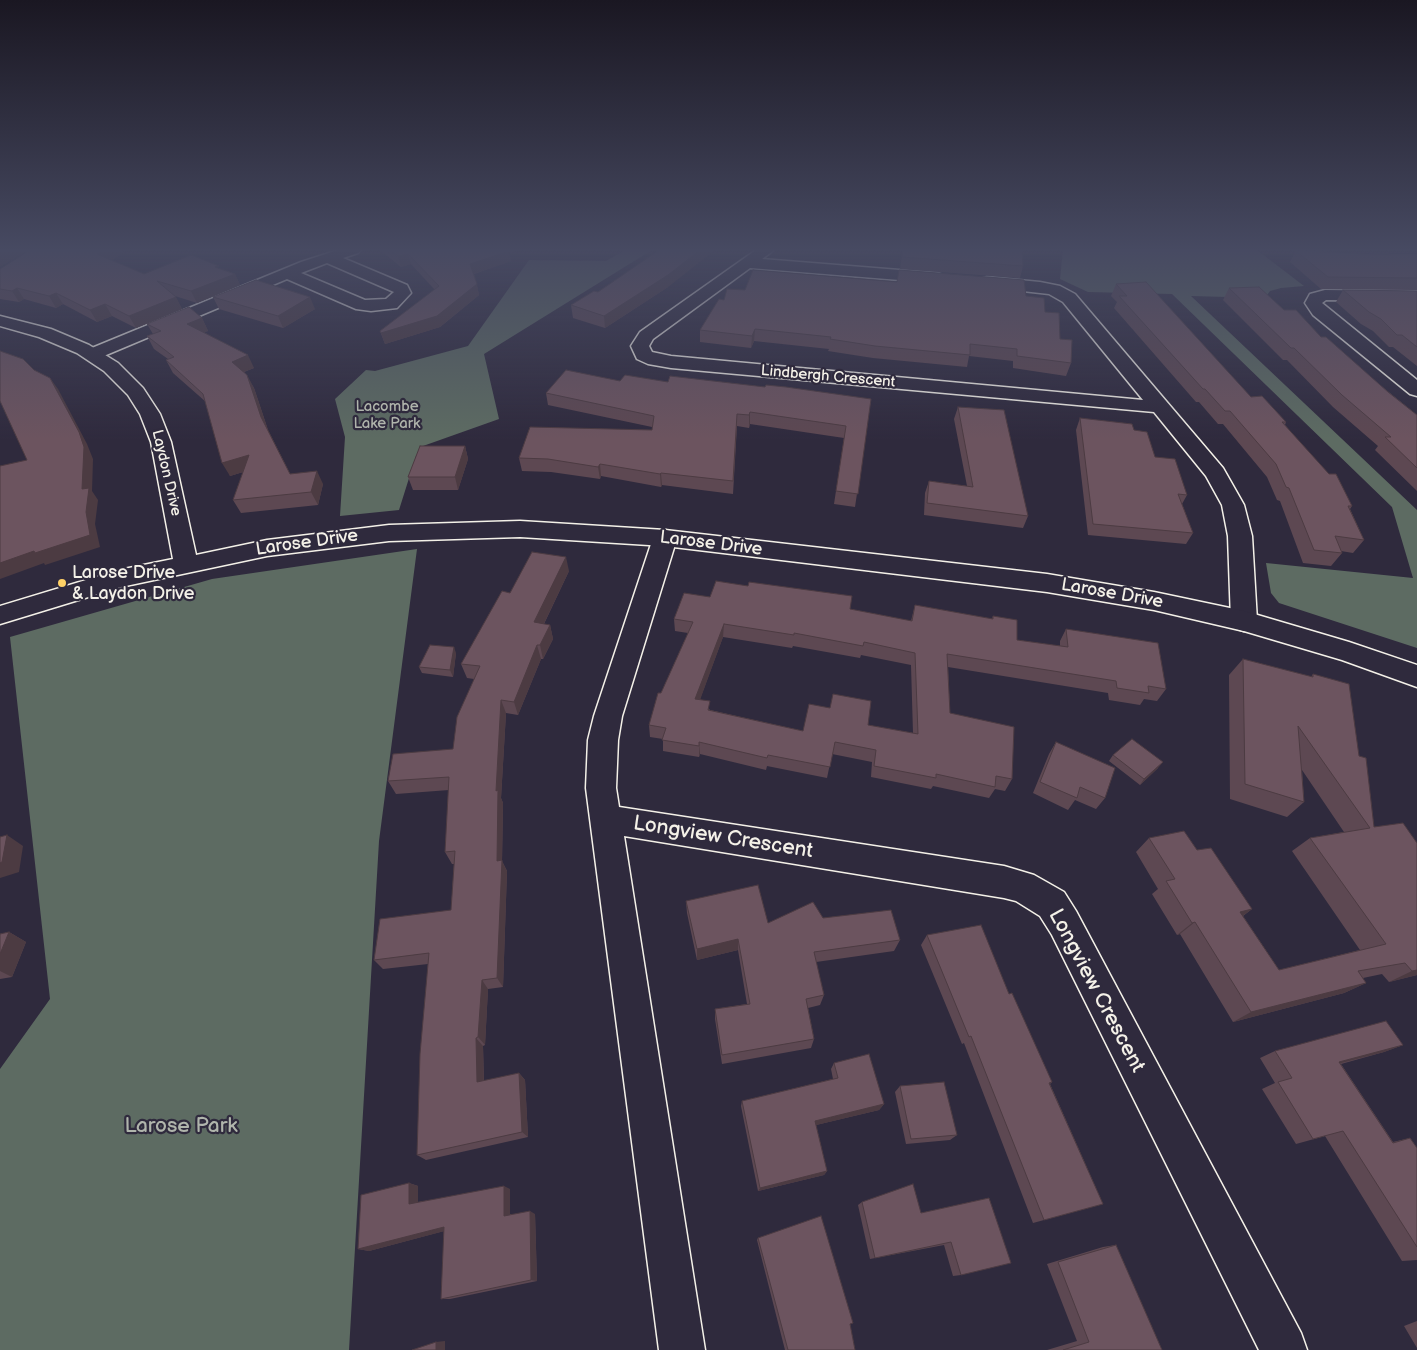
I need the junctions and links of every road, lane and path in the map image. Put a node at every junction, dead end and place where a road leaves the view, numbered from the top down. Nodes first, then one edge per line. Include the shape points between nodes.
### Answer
1 (193, 313) edge
2 (678, 313) edge
3 (1080, 313) edge
4 (1321, 313) edge
5 (0, 321) edge
6 (93, 354) junction
7 (1417, 390) edge
8 (1160, 407) junction
9 (664, 538) junction
10 (186, 564) junction
11 (0, 615) edge
12 (1244, 621) junction
13 (1417, 676) edge
14 (604, 819) junction
15 (682, 1350) edge
16 (1284, 1350) edge

1 - 6 street
2 - 8 street, Lindbergh Crescent via 646,336 640,346 644,355 655,360 681,363
3 - 8 street
4 - 7 street
5 - 6 street, Laydon Drive via 45,333
6 - 10 street, Laydon Drive via 127,382 150,414 161,442
8 - 12 street via 1216,473 1233,505 1240,536
9 - 10 street, Larose Drive via 520,529 435,530 331,539
9 - 12 street, Larose Drive via 1046,583 1154,601
9 - 14 street, Longview Crescent via 608,716 603,740 601,788
10 - 11 street, Larose Drive via 119,579
12 - 13 street, Larose Drive
14 - 15 street, Longview Crescent
14 - 16 street, Longview Crescent via 1004,882 1022,886 1052,904

